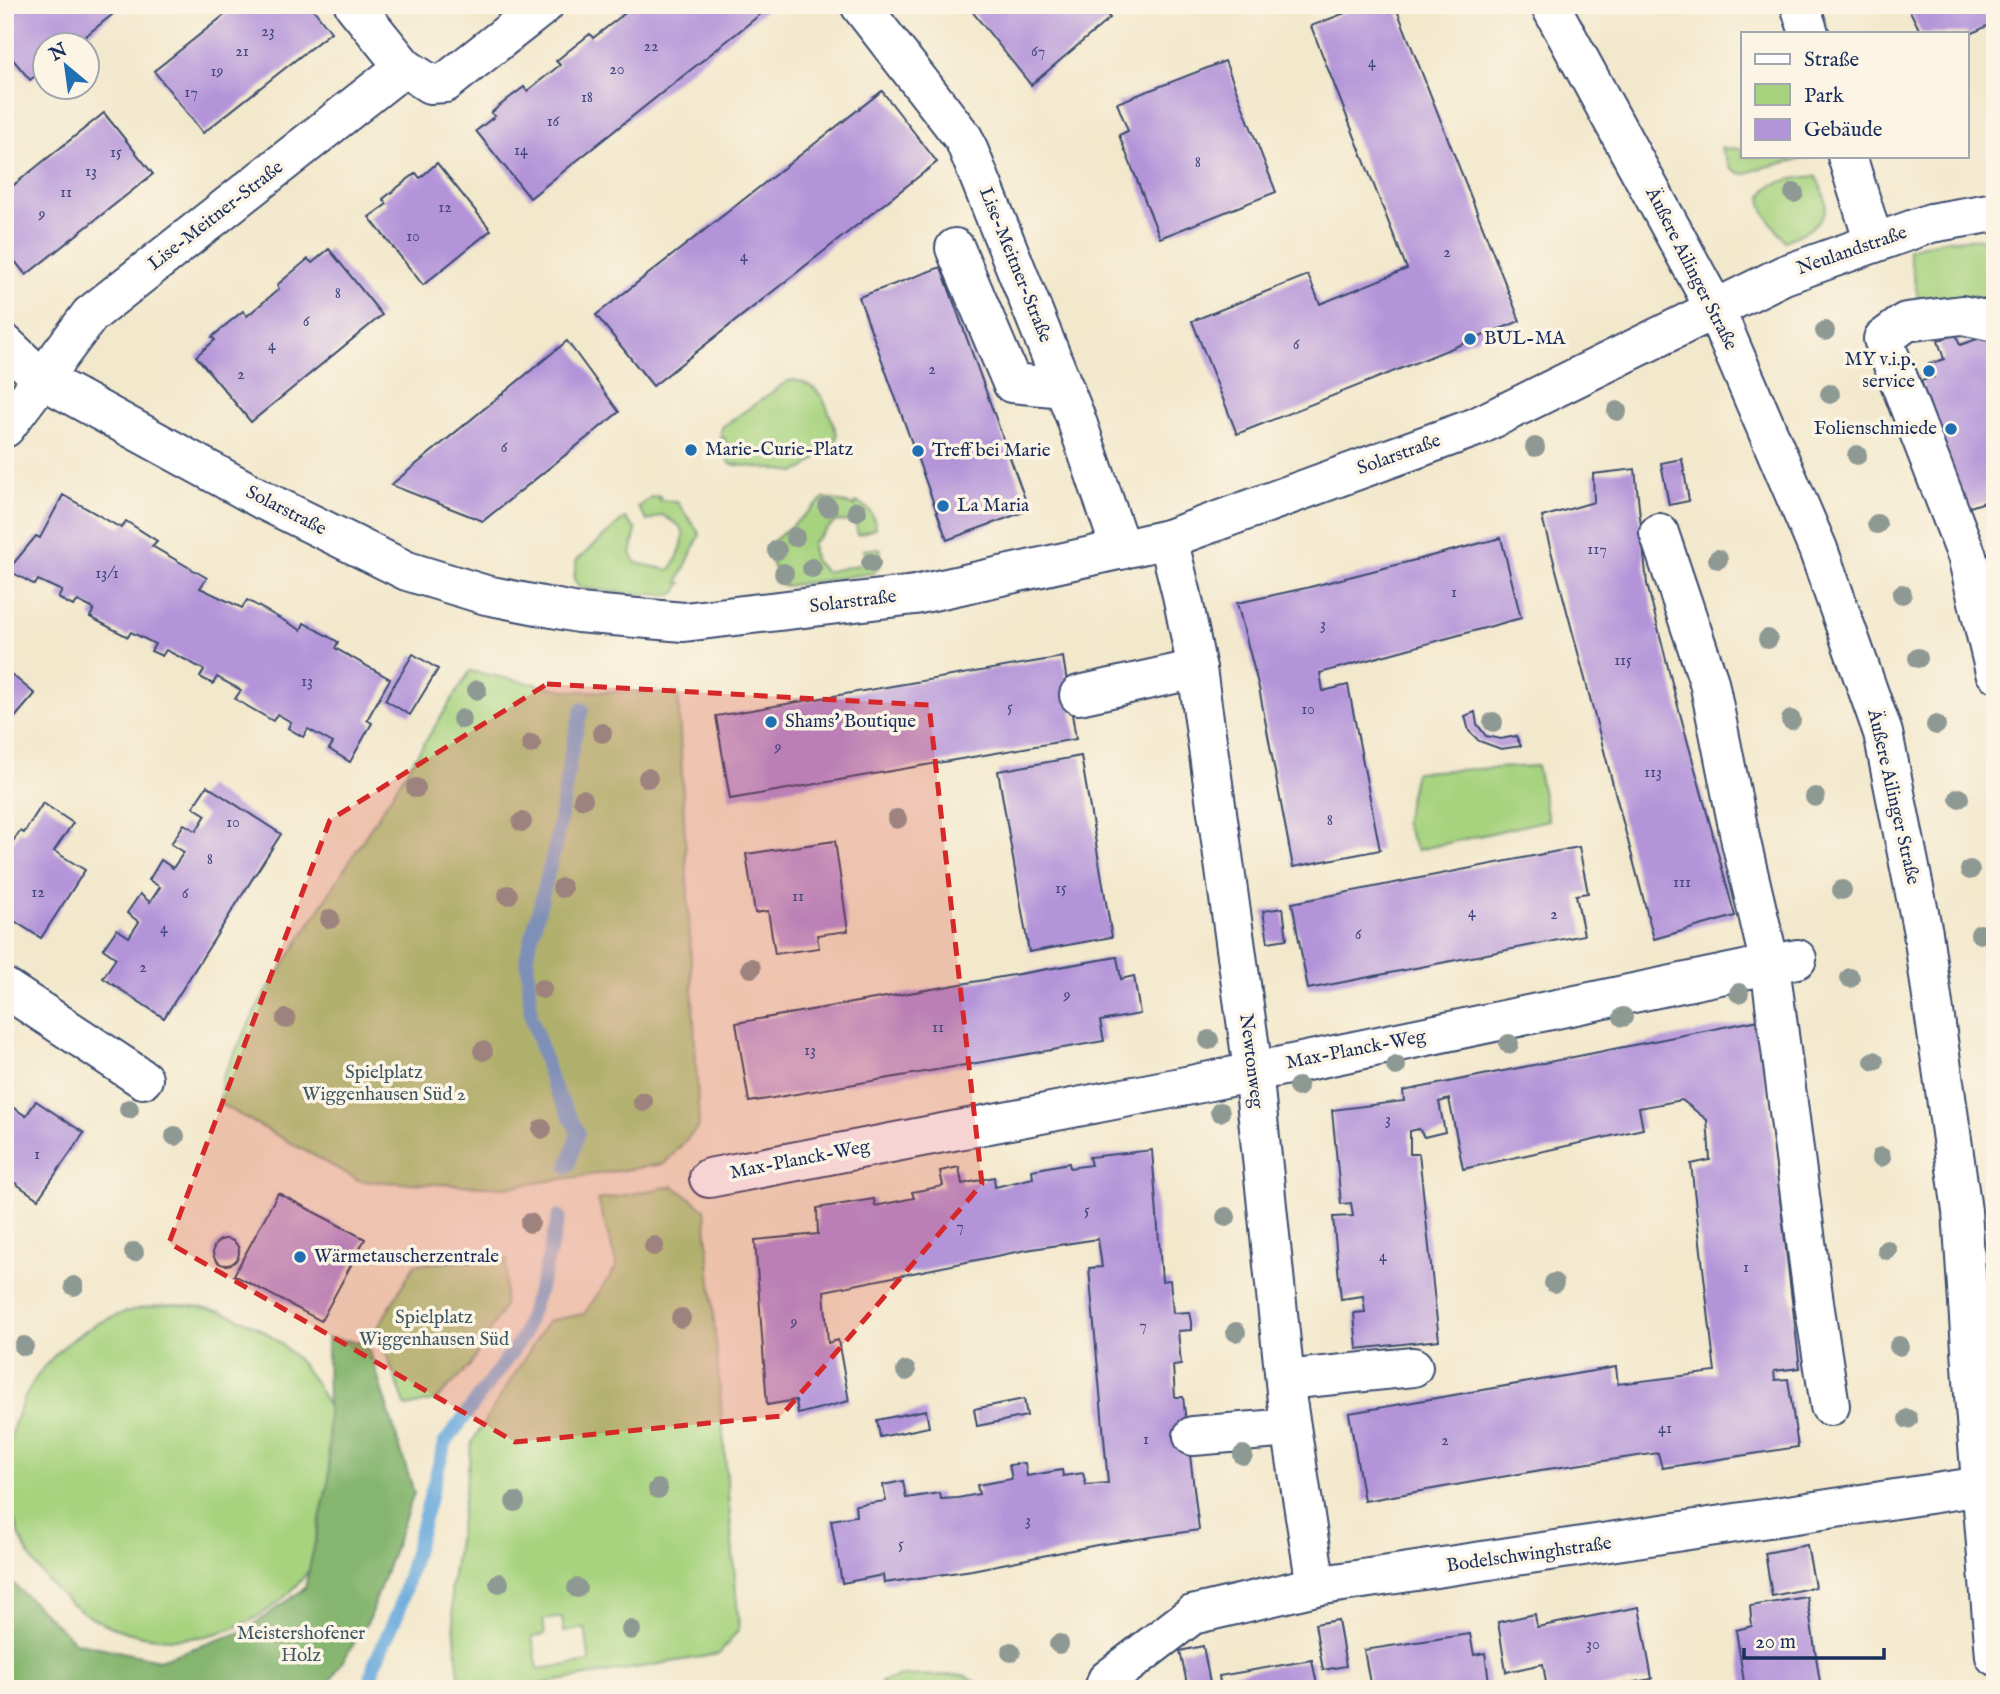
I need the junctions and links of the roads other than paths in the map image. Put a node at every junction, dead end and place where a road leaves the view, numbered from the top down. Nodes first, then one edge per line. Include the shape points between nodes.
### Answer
1 (354, 5) edge
2 (544, 5) edge
3 (860, 5) edge
4 (1550, 5) edge
5 (1800, 5) edge
6 (1809, 32) edge
7 (404, 67) junction
8 (1848, 158) edge
9 (1995, 212) edge
10 (1874, 243) junction
11 (955, 248) dead end
12 (1715, 309) junction
13 (1995, 322) edge
14 (5, 344) edge
15 (41, 379) junction
16 (1064, 388) junction
17 (5, 428) edge
18 (1659, 533) dead end
19 (1168, 539) junction
20 (1121, 550) junction
21 (1981, 557) edge
22 (1197, 669) junction
23 (1995, 671) edge
24 (1079, 695) dead end
25 (1784, 962) junction
26 (5, 988) edge
27 (1253, 1070) junction
28 (143, 1079) dead end
29 (709, 1178) dead end
30 (1413, 1367) dead end
31 (1285, 1380) junction
32 (1830, 1406) dead end
33 (1291, 1428) junction
34 (1193, 1436) dead end
35 (1982, 1486) junction
36 (1315, 1586) junction
37 (1995, 1656) edge
38 (1104, 1689) edge

1 - 7 street
2 - 7 street via 445,83 430,85
3 - 16 street, Lise-Meitner-Straße via 964,139
4 - 12 street, Äußere Ailinger Straße
5 - 6 street
7 - 15 street, Lise-Meitner-Straße via 90,315
8 - 10 street
9 - 10 street, Neulandstraße via 1930,223
10 - 12 street, Neulandstraße via 1784,275
11 - 16 street via 1012,383
12 - 19 street, Solarstraße via 1476,427
12 - 35 street, Äußere Ailinger Straße via 1818,549 1883,733 1923,933 1962,1211
13 - 21 street via 1962,315 1906,322 1884,338
14 - 15 street, Solarstraße
15 - 17 street, Lise-Meitner-Straße
15 - 20 street, Solarstraße via 265,501 407,571 486,595 578,613 684,622 915,595
16 - 20 street, Lise-Meitner-Straße
18 - 25 street via 1709,682 1741,842
19 - 20 street, Solarstraße
19 - 22 street, Newtonweg
21 - 23 street
22 - 24 street
22 - 27 street, Newtonweg
25 - 27 street, Max-Planck-Weg
25 - 32 street via 1814,1303
26 - 28 street
27 - 29 street, Max-Planck-Weg
27 - 31 street, Newtonweg
30 - 31 street
31 - 33 street, Newtonweg
33 - 34 street
33 - 36 street, Newtonweg
35 - 36 street, Bodelschwinghstraße
35 - 37 street, Äußere Ailinger Straße
36 - 38 street, Bodelschwinghstraße via 1192,1615 1107,1680

